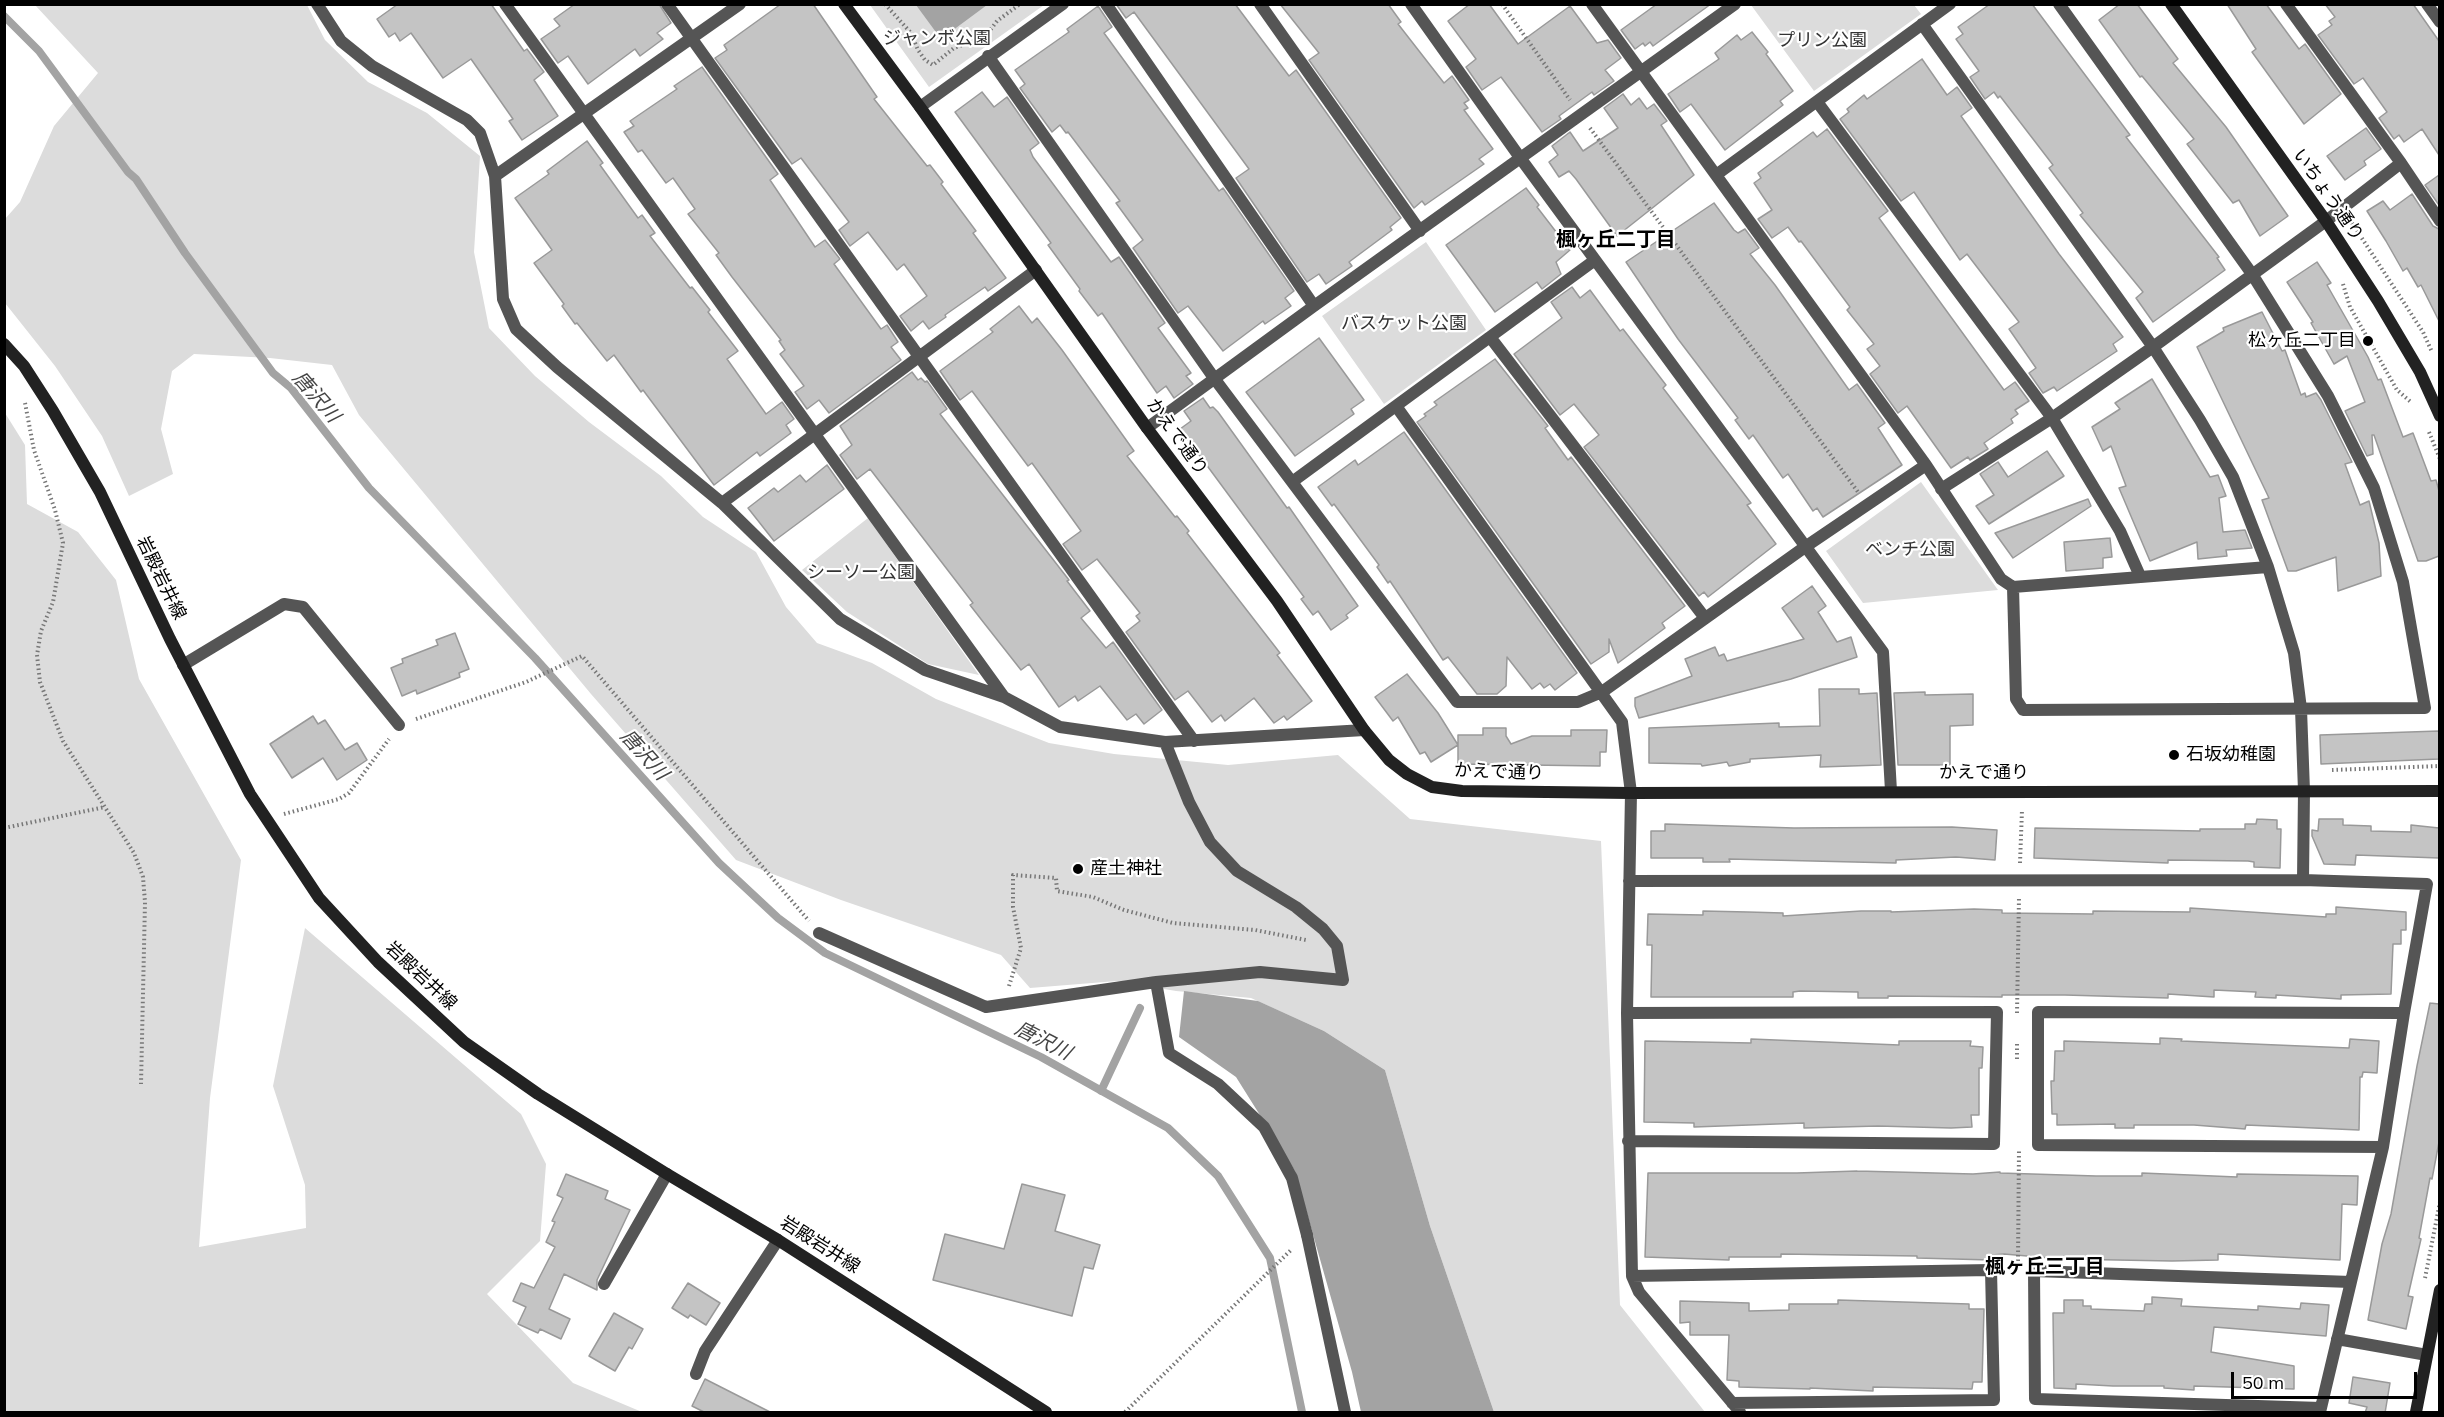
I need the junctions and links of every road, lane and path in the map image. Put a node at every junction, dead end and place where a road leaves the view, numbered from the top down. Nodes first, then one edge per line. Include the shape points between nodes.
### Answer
1 (317, 4) edge
2 (505, 4) edge
3 (667, 4) edge
4 (740, 4) edge
5 (844, 4) edge
6 (885, 4) edge
7 (1020, 4) edge
8 (1063, 4) edge
9 (1106, 4) edge
10 (1260, 4) edge
11 (1411, 4) edge
12 (1502, 4) edge
13 (1592, 4) edge
14 (1735, 4) edge
15 (1950, 4) edge
16 (2059, 4) edge
17 (2171, 4) edge
18 (2286, 4) edge
19 (2427, 4) edge
20 (2439, 22) edge
21 (1922, 24) junction
22 (692, 39) junction
23 (988, 57) junction
24 (1641, 73) junction
25 (1818, 103) junction
26 (920, 107) junction
27 (584, 114) junction
28 (1582, 116) junction
29 (1521, 159) junction
30 (2401, 163) junction
31 (1716, 175) junction
32 (495, 176) junction
33 (2326, 221) junction
34 (2439, 221) edge
35 (1420, 231) junction
36 (1595, 260) junction
37 (1036, 270) junction
38 (2252, 273) junction
39 (2341, 274) dead end
40 (1314, 306) junction
41 (1490, 337) junction
42 (4, 344) edge
43 (2153, 347) junction
44 (920, 356) junction
45 (24, 366) junction
46 (1214, 378) junction
47 (2413, 403) dead end
48 (1396, 406) junction
49 (2439, 416) edge
50 (2052, 418) junction
51 (1147, 428) junction
52 (2428, 430) dead end
53 (814, 434) junction
54 (2439, 459) edge
55 (1926, 465) junction
56 (1292, 482) junction
57 (1941, 489) junction
58 (722, 503) junction
59 (1866, 505) junction
60 (1805, 547) junction
61 (2268, 567) junction
62 (2140, 576) junction
63 (2013, 587) junction
64 (1705, 618) junction
65 (183, 665) junction
66 (1602, 692) junction
67 (1004, 697) junction
68 (2301, 709) junction
69 (399, 725) junction
70 (1364, 730) junction
71 (1194, 741) junction
72 (1165, 742) junction
73 (2439, 766) edge
74 (2329, 771) dead end
75 (1891, 791) junction
76 (2304, 791) junction
77 (2439, 791) edge
78 (1631, 793) junction
79 (105, 807) junction
80 (266, 818) junction
81 (4, 828) edge
82 (2303, 880) junction
83 (1629, 881) junction
84 (819, 933) joint
85 (1333, 941) junction
86 (1156, 982) junction
87 (999, 1005) junction
88 (1628, 1013) junction
89 (2404, 1013) junction
90 (141, 1084) dead end
91 (1628, 1141) junction
92 (1994, 1144) junction
93 (2038, 1145) junction
94 (2383, 1147) junction
95 (667, 1174) junction
96 (2439, 1202) edge
97 (778, 1240) junction
98 (1288, 1253) dead end
99 (1632, 1276) junction
100 (2351, 1281) junction
101 (604, 1284) dead end
102 (2423, 1287) dead end
103 (2439, 1290) edge
104 (2337, 1339) junction
105 (2427, 1355) junction
106 (696, 1374) dead end
107 (1736, 1408) edge
108 (2321, 1410) edge
109 (1046, 1413) edge
110 (1125, 1413) edge
111 (1345, 1413) edge
112 (2416, 1413) edge

1 - 32 street via 341,40 372,66 467,120 480,134
2 - 27 street
3 - 22 street
4 - 22 street
5 - 26 street, かえで通り
6 - 7 path via 910,33 925,60 933,65 954,48 989,33 997,21
8 - 23 street
9 - 40 street
10 - 35 street
11 - 29 street
12 - 28 path
13 - 24 street
14 - 24 street
15 - 21 street
16 - 38 street
17 - 33 street, いちょう通り
18 - 30 street
19 - 20 street
21 - 25 street
21 - 43 street
22 - 27 street
22 - 44 street
23 - 26 street
23 - 46 street
24 - 28 street
24 - 31 street
25 - 31 street
25 - 50 street
26 - 37 street, かえで通り
27 - 32 street
27 - 53 street
28 - 29 street
28 - 59 path
29 - 35 street
29 - 36 street
30 - 33 street
30 - 34 street
31 - 55 street
32 - 58 street via 503,299 516,328 557,367
33 - 38 street
33 - 49 street, いちょう通り via 2420,372
35 - 40 street
36 - 41 street
36 - 60 street
37 - 44 street
37 - 51 street, かえで通り
38 - 43 street
38 - 68 street via 2328,396 2374,488 2403,582 2425,708
39 - 47 path via 2350,307 2397,390
40 - 46 street
41 - 48 street
41 - 64 street
42 - 45 street, 岩殿岩井線
43 - 50 street
43 - 61 street via 2232,477
44 - 53 street
44 - 71 street
45 - 65 street, 岩殿岩井線 via 100,492
45 - 79 path via 26,414 63,543 53,602 41,631 40,682 63,741
46 - 51 street
46 - 56 street
48 - 56 street
48 - 66 street
50 - 57 street
50 - 62 street via 2120,531
51 - 70 street, かえで通り via 1277,601
52 - 54 path
53 - 58 street
53 - 67 street
55 - 57 street
55 - 59 street
56 - 66 street via 1457,702 1578,702
57 - 63 street via 2001,579
58 - 67 street via 840,619 926,670
59 - 60 street
60 - 64 street
60 - 75 street via 1883,652
61 - 62 street
61 - 68 street via 2294,654
62 - 63 street
63 - 68 street via 2016,699 2023,710
64 - 66 street
65 - 69 street via 285,604 303,607
65 - 80 street, 岩殿岩井線
66 - 78 street via 1622,722
67 - 72 street via 1060,727
68 - 76 street
69 - 80 path via 349,793
69 - 84 path via 526,682 582,656
70 - 71 street
70 - 78 street, かえで通り via 1389,760 1432,787 1462,791
71 - 72 street
72 - 85 street via 1210,842 1237,872 1296,907
73 - 74 path
75 - 76 street, かえで通り
75 - 78 street, かえで通り
76 - 77 street, かえで通り
76 - 82 street
78 - 83 street
79 - 81 path
79 - 90 path via 134,853 143,877
80 - 95 street, 岩殿岩井線 via 319,897 378,962 464,1042 538,1094
82 - 83 street
82 - 89 street via 2427,884
83 - 88 street
84 - 87 street via 986,1007
85 - 86 street via 1343,980 1260,972
85 - 87 path via 1316,943 1255,930 1173,923 1093,897 1057,891 1056,878 1013,875 1012,907 1021,948
86 - 87 street
86 - 111 street via 1169,1053 1218,1084 1264,1127 1292,1178
88 - 91 street
88 - 92 street via 1996,1012
89 - 93 street via 2038,1012
89 - 94 street
91 - 92 street
91 - 99 street
92 - 93 path
93 - 94 street
94 - 100 street
95 - 97 street, 岩殿岩井線
95 - 101 street
96 - 102 path
97 - 106 street via 705,1351
97 - 109 street, 岩殿岩井線
98 - 110 path
99 - 107 street via 1639,1292
99 - 107 street via 1991,1270 1995,1400
100 - 104 street
100 - 108 street via 2034,1271 2035,1399
103 - 105 street
104 - 105 street
104 - 108 street
105 - 112 street

